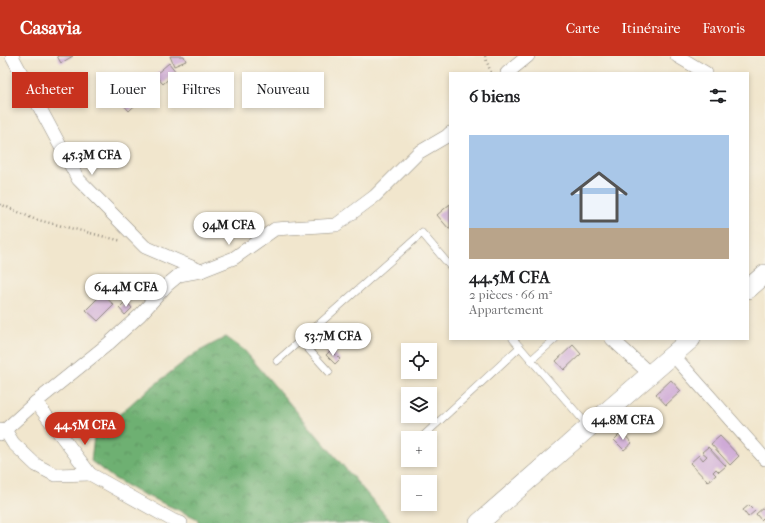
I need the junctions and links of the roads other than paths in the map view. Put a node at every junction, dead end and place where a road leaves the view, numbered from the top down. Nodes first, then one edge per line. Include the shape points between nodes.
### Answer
1 (12, 56) edge
2 (528, 56) edge
3 (677, 56) edge
4 (508, 72) edge
5 (704, 72) edge
6 (449, 137) edge
7 (449, 265) edge
8 (201, 271) junction
9 (765, 274) edge
10 (749, 288) edge
11 (300, 340) junction
12 (514, 340) edge
13 (554, 340) edge
14 (613, 340) edge
15 (691, 340) edge
16 (520, 347) junction
17 (673, 355) junction
18 (532, 360) junction
19 (277, 361) dead end
20 (329, 372) dead end
21 (650, 374) junction
22 (36, 402) junction
23 (589, 427) junction
24 (2, 431) edge
25 (429, 431) edge
26 (765, 459) edge
27 (90, 474) junction
28 (487, 520) edge
29 (181, 523) edge

1 - 8 street via 78,179 145,247
2 - 4 street
3 - 5 street
6 - 8 street via 418,153 375,196 336,225 275,229 234,258
7 - 11 lane via 422,233
8 - 22 street via 179,275 167,284 119,334
9 - 10 main road
11 - 19 lane
11 - 20 lane
12 - 16 lane
13 - 18 lane
14 - 21 street
15 - 17 main road
16 - 18 lane
16 - 25 lane
17 - 21 main road
17 - 26 street
18 - 23 lane
21 - 23 main road
22 - 24 street
22 - 27 street
23 - 28 main road
24 - 27 street via 36,465 55,475
27 - 29 street

